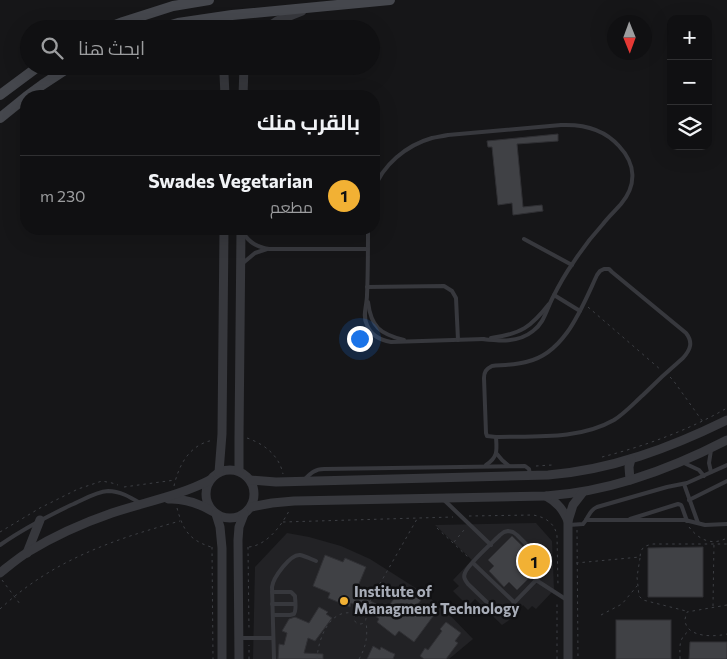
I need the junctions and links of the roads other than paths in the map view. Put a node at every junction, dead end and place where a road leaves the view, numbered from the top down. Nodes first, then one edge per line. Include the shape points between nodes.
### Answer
1 (185, 0) edge
2 (209, 0) edge
3 (390, 0) edge
4 (173, 6) junction
5 (311, 7) junction
6 (128, 20) edge
7 (194, 20) edge
8 (279, 20) edge
9 (26, 75) edge
10 (57, 75) edge
11 (224, 75) edge
12 (244, 75) edge
13 (36, 90) edge
14 (224, 90) edge
15 (243, 90) edge
16 (0, 95) edge
17 (20, 102) edge
18 (0, 118) edge
19 (380, 178) edge
20 (224, 235) edge
21 (241, 235) edge
22 (245, 235) edge
23 (368, 235) edge
24 (524, 239) dead end
25 (269, 249) junction
26 (368, 249) junction
27 (572, 264) junction
28 (240, 267) junction
29 (367, 287) junction
30 (554, 295) junction
31 (367, 297) junction
32 (550, 302) junction
33 (580, 311) junction
34 (482, 339) junction
35 (458, 340) junction
36 (406, 341) junction
37 (727, 420) edge
38 (496, 437) junction
39 (727, 440) edge
40 (711, 448) junction
41 (497, 454) junction
42 (631, 459) junction
43 (682, 462) junction
44 (727, 465) edge
45 (485, 466) junction
46 (509, 466) junction
47 (239, 471) junction
48 (529, 471) junction
49 (219, 472) junction
50 (711, 472) junction
51 (704, 476) junction
52 (210, 480) junction
53 (250, 480) junction
54 (630, 480) junction
55 (304, 482) junction
56 (727, 482) edge
57 (684, 484) junction
58 (583, 492) junction
59 (546, 496) junction
60 (174, 497) junction
61 (441, 498) junction
62 (689, 500) junction
63 (142, 504) junction
64 (247, 511) junction
65 (215, 513) junction
66 (40, 520) junction
67 (586, 520) junction
68 (626, 520) junction
69 (686, 520) junction
70 (568, 523) junction
71 (698, 523) junction
72 (727, 524) edge
73 (491, 544) junction
74 (0, 545) edge
75 (27, 553) junction
76 (316, 561) dead end
77 (473, 563) junction
78 (0, 572) edge
79 (536, 580) junction
80 (272, 592) junction
81 (567, 600) junction
82 (514, 602) junction
83 (272, 604) junction
84 (295, 604) junction
85 (273, 615) junction
86 (238, 638) junction
87 (273, 638) junction
88 (222, 659) edge
89 (239, 659) edge
90 (274, 659) edge
91 (568, 659) edge

1 - 4 lane
2 - 4 main road
3 - 5 main road
4 - 6 main road
5 - 7 main road
5 - 8 street
9 - 16 main road
10 - 13 main road
11 - 14 street
12 - 15 street
17 - 18 main road
19 - 27 lane via 404,152 432,138 575,124 603,133 625,152 631,165 629,193
20 - 49 street
21 - 28 street
22 - 25 lane via 254,245
23 - 26 lane
24 - 27 lane
25 - 26 lane
25 - 28 lane via 255,253
26 - 29 lane
27 - 30 lane
28 - 47 street
29 - 31 lane
29 - 35 lane via 444,286 452,290 456,298
30 - 32 lane
30 - 33 lane
31 - 36 lane via 370,316 378,329
31 - 36 lane via 364,316 370,331 383,341
32 - 34 lane via 526,328 507,336
32 - 34 lane via 545,318 526,336 509,341
33 - 38 lane via 562,340 537,359 487,368 484,373 486,435
33 - 38 lane via 600,271 608,269 686,333 690,338 690,350 626,411 603,425 566,434
34 - 35 lane
35 - 36 lane
37 - 42 street
38 - 41 lane
39 - 40 street
40 - 43 street
40 - 50 lane
41 - 45 lane
41 - 46 lane
42 - 48 street via 576,472
42 - 54 street via 628,467
43 - 51 lane
43 - 54 street
44 - 50 lane
45 - 46 lane
45 - 55 lane via 320,469 312,472
46 - 48 lane via 525,466
47 - 49 street
47 - 53 street
48 - 55 street
49 - 52 street
50 - 51 lane
51 - 57 lane
52 - 60 street
52 - 65 street via 206,496
53 - 55 street
53 - 64 street via 255,494
54 - 58 street
56 - 62 lane
57 - 62 lane
57 - 67 lane via 597,507 590,511
58 - 59 street
58 - 70 street via 573,505
59 - 61 street
59 - 70 street via 564,512
60 - 63 street
60 - 65 street via 194,502
61 - 64 street via 294,501 272,503
61 - 73 lane
62 - 71 lane
63 - 66 lane via 126,494 101,492
63 - 75 street via 82,525
64 - 65 street via 230,518
64 - 86 street via 239,527
65 - 88 street via 222,548
66 - 74 lane
66 - 75 street
67 - 68 lane
67 - 70 lane via 580,526
68 - 69 lane
68 - 69 lane via 678,504
69 - 71 lane
70 - 81 street
71 - 72 lane
73 - 77 lane
73 - 79 lane via 504,532 513,532 546,566
75 - 78 street
76 - 80 lane via 300,555 293,557 275,578
77 - 82 lane
77 - 82 lane via 465,572 465,581 497,612 505,611
79 - 81 lane
79 - 82 lane
80 - 83 lane
80 - 84 lane via 291,592 295,596
81 - 91 street
83 - 84 lane
83 - 85 lane
84 - 85 lane via 292,615
85 - 87 lane
86 - 87 lane
86 - 89 street
87 - 90 lane

